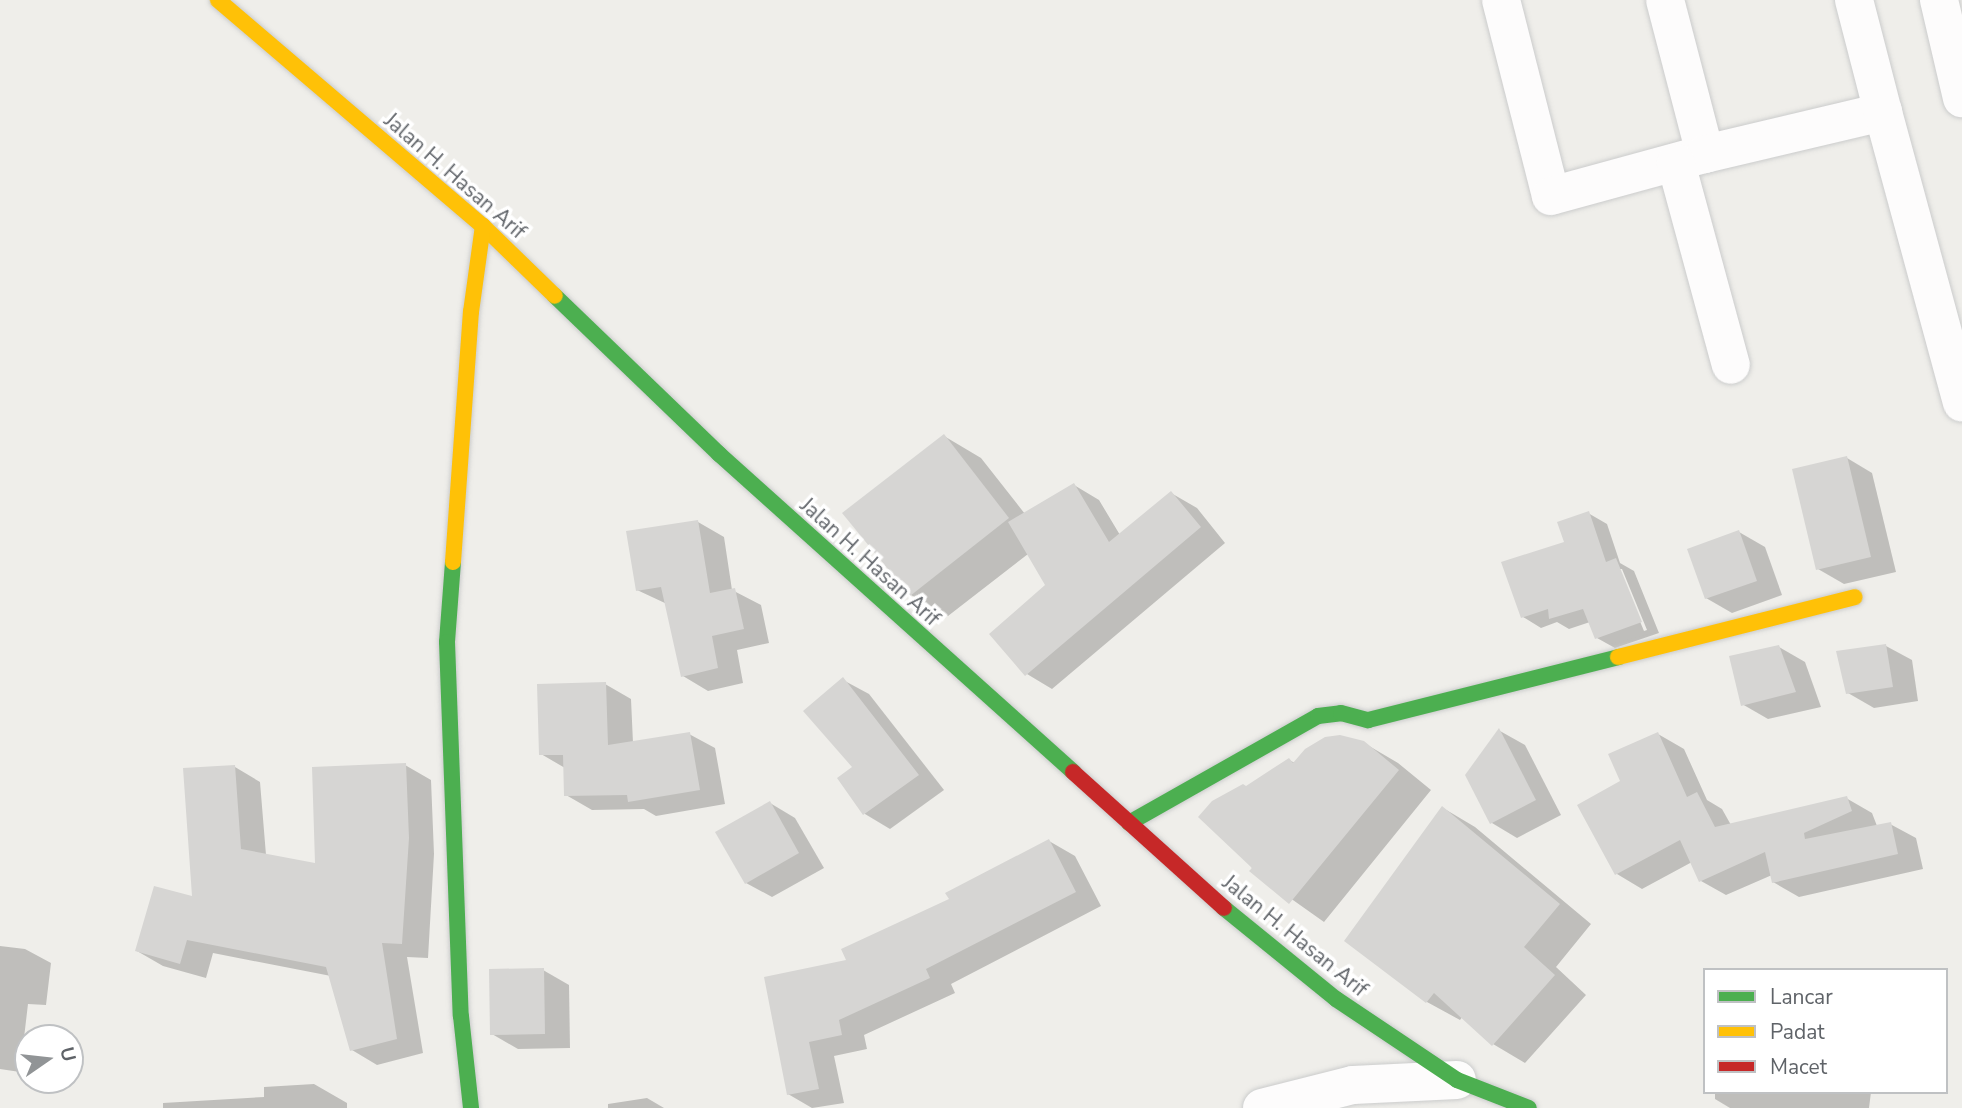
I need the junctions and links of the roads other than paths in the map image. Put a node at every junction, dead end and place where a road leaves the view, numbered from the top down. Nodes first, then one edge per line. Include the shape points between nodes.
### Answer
1 (218, 0) edge
2 (1501, 0) edge
3 (1665, 0) edge
4 (1854, 0) edge
5 (1938, 0) edge
6 (1962, 98) edge
7 (1884, 112) junction
8 (1690, 158) junction
9 (483, 226) junction
10 (1731, 365) dead end
11 (1962, 402) edge
12 (1855, 597) dead end
13 (1129, 823) junction
14 (1457, 1080) junction
15 (471, 1108) edge
16 (1262, 1108) edge
17 (1529, 1108) edge

1 - 9 main road, Jalan H. Hasan Arif
2 - 8 street via 1551,196
3 - 8 street
4 - 7 street
5 - 6 street
7 - 8 street
7 - 11 street
8 - 10 street
9 - 13 main road, Jalan H. Hasan Arif via 719,454
9 - 15 main road via 471,312 447,642 461,1016
12 - 13 main road via 1368,720 1341,713 1318,716
13 - 14 main road, Jalan H. Hasan Arif via 1263,943 1336,999
14 - 16 street via 1353,1085
14 - 17 main road, Jalan H. Hasan Arif

